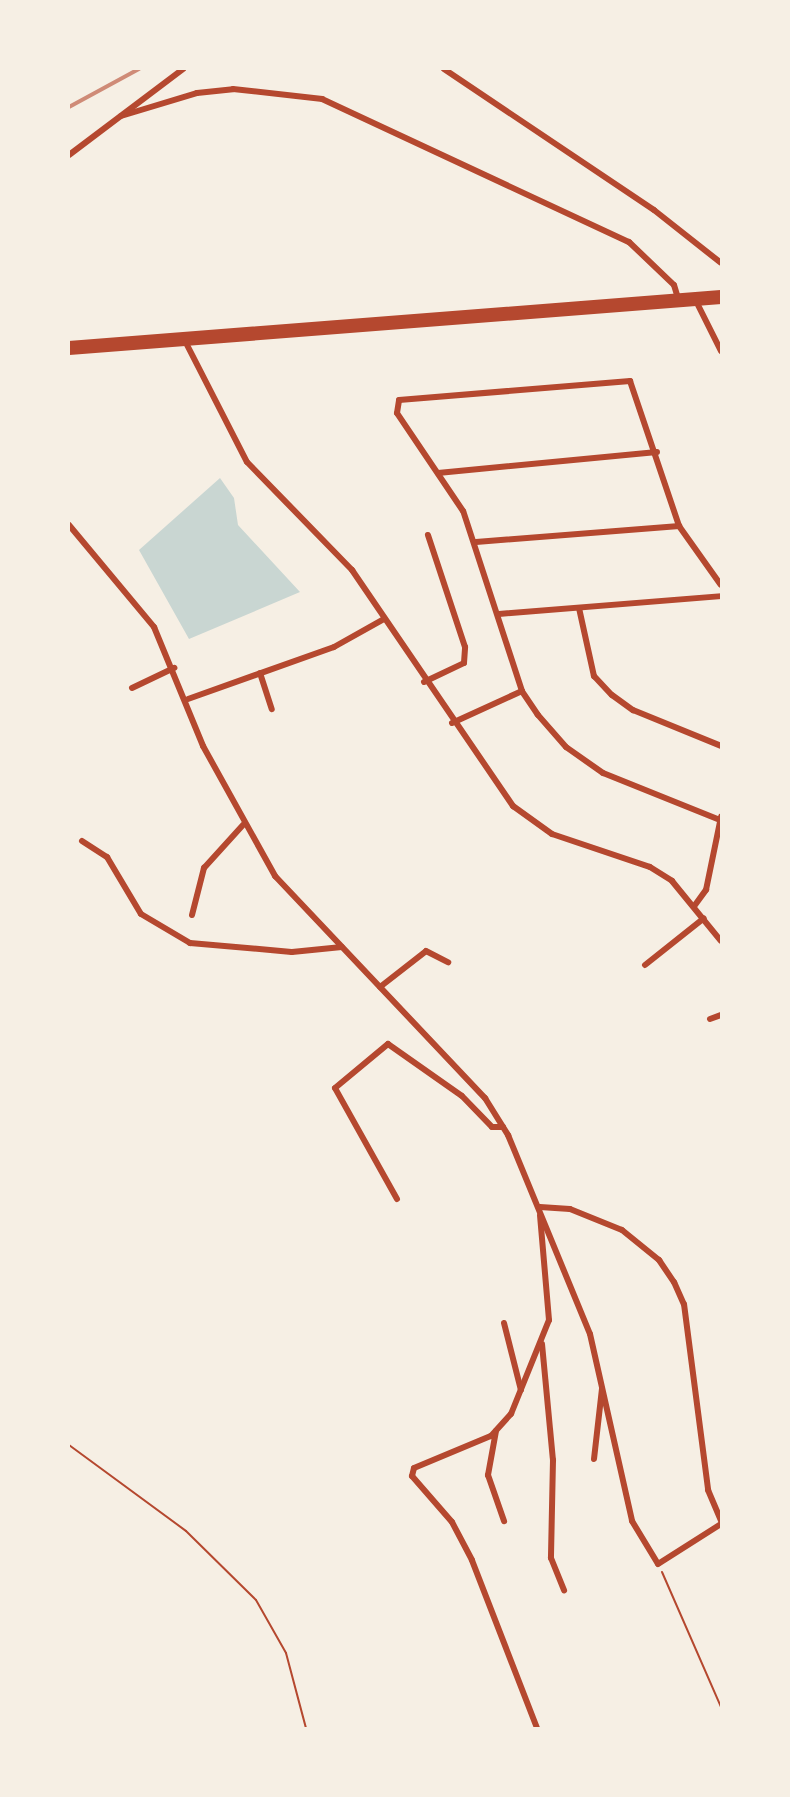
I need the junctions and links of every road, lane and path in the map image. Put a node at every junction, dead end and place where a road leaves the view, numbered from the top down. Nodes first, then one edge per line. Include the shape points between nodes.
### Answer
1 (183, 69) edge
2 (444, 69) edge
3 (121, 116) junction
4 (69, 155) edge
5 (721, 263) edge
6 (721, 297) edge
7 (696, 300) junction
8 (679, 301) junction
9 (184, 339) junction
10 (69, 348) edge
11 (721, 351) edge
12 (657, 452) junction
13 (438, 473) junction
14 (69, 525) edge
15 (679, 526) junction
16 (428, 535) dead end
17 (476, 542) junction
18 (721, 585) edge
19 (721, 597) edge
20 (579, 608) junction
21 (499, 615) junction
22 (384, 619) junction
23 (174, 668) junction
24 (260, 673) junction
25 (424, 682) junction
26 (132, 688) dead end
27 (522, 691) junction
28 (188, 699) junction
29 (272, 709) dead end
30 (452, 723) junction
31 (721, 746) edge
32 (721, 818) edge
33 (243, 825) junction
34 (82, 841) dead end
35 (694, 905) junction
36 (192, 915) dead end
37 (704, 918) junction
38 (721, 941) edge
39 (342, 947) junction
40 (448, 962) dead end
41 (645, 965) dead end
42 (380, 987) junction
43 (721, 1015) edge
44 (710, 1019) dead end
45 (503, 1127) junction
46 (397, 1199) dead end
47 (540, 1207) junction
48 (504, 1323) dead end
49 (542, 1343) junction
50 (602, 1388) junction
51 (521, 1391) junction
52 (496, 1430) junction
53 (69, 1445) edge
54 (594, 1459) dead end
55 (504, 1521) dead end
56 (721, 1523) edge
57 (658, 1564) junction
58 (564, 1591) dead end
59 (721, 1707) edge
60 (306, 1728) edge
61 (537, 1728) edge

1 - 3 street
2 - 5 street via 654,210
3 - 4 street
3 - 8 street via 186,95 233,89 322,99 629,242 674,285
6 - 7 highway
7 - 8 highway
7 - 11 street
8 - 9 highway
9 - 10 highway
9 - 22 street via 247,462 352,570
12 - 13 street
12 - 13 street via 630,381 404,396 398,412
12 - 15 street
13 - 17 street
14 - 23 street via 154,627
15 - 17 street
15 - 18 street
16 - 25 street via 465,647 464,663
17 - 21 street
19 - 20 street
20 - 21 street
20 - 31 street via 594,676 612,695 633,710
21 - 27 street
22 - 24 street via 334,646
22 - 25 street
23 - 26 street
23 - 28 street
24 - 28 street
24 - 29 street
25 - 30 street
27 - 30 street
27 - 32 street via 582,761
28 - 33 street via 203,746
30 - 35 street via 497,788 527,819 552,834 650,867
32 - 35 street via 706,890
33 - 36 street via 204,868
33 - 39 street via 275,876
34 - 39 street via 107,857 141,914 190,943 292,952
35 - 37 street
37 - 38 street
37 - 41 street
39 - 42 street
40 - 42 street via 426,951
42 - 45 street via 485,1098
43 - 44 street
45 - 46 street via 492,1126 462,1096 388,1044 335,1088
45 - 47 street
47 - 49 street via 549,1320
47 - 50 street via 591,1334
47 - 56 street via 570,1209 622,1230 659,1260 674,1282 684,1304 708,1490
48 - 51 street
49 - 51 street
49 - 58 street via 553,1460 552,1558
50 - 54 street via 597,1400
50 - 57 street via 632,1521
51 - 52 street
52 - 55 street via 488,1475
52 - 61 street via 414,1468 412,1476 452,1522 472,1560
53 - 60 path via 186,1531 256,1600 286,1653
56 - 57 street
57 - 59 path

